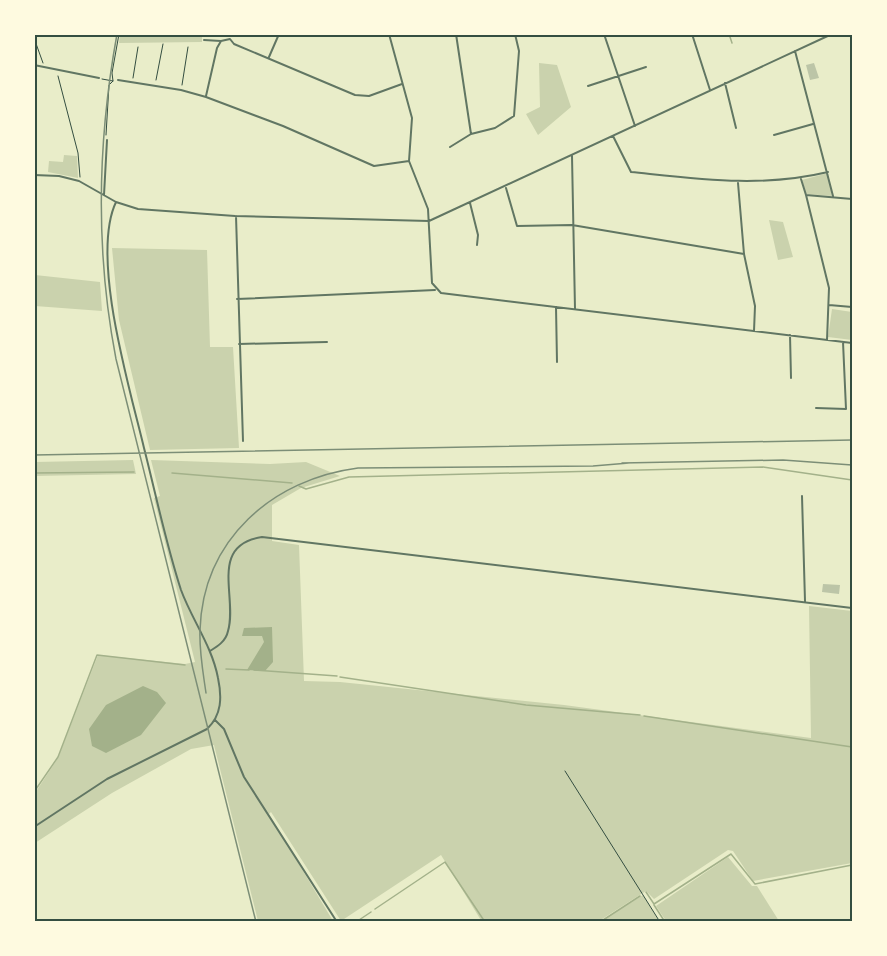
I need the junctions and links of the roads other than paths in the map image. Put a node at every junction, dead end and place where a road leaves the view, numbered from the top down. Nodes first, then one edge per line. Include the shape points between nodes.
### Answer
1 (232, 34) edge
2 (279, 34) edge
3 (389, 34) edge
4 (456, 34) edge
5 (515, 34) edge
6 (604, 34) edge
7 (692, 34) edge
8 (832, 34) edge
9 (230, 39) junction
10 (204, 40) dead end
11 (221, 41) junction
12 (795, 51) junction
13 (269, 58) junction
14 (34, 64) edge
15 (646, 67) dead end
16 (618, 76) junction
17 (99, 78) road end
18 (118, 80) road end
19 (725, 83) junction
20 (402, 84) junction
21 (588, 86) dead end
22 (710, 90) junction
23 (206, 96) junction
24 (813, 124) junction
25 (635, 126) junction
26 (736, 128) dead end
27 (471, 134) junction
28 (774, 135) dead end
29 (614, 136) junction
30 (107, 140) road end
31 (450, 147) dead end
32 (572, 156) junction
33 (409, 161) junction
34 (828, 172) junction
35 (34, 175) edge
36 (801, 179) junction
37 (738, 183) junction
38 (505, 187) junction
39 (104, 195) junction
40 (806, 195) junction
41 (833, 196) junction
42 (852, 199) edge
43 (116, 202) junction
44 (470, 203) junction
45 (236, 216) junction
46 (429, 220) junction
47 (572, 225) junction
48 (477, 245) dead end
49 (744, 254) junction
50 (436, 290) junction
51 (237, 299) junction
52 (830, 305) junction
53 (556, 307) junction
54 (852, 308) edge
55 (575, 309) junction
56 (754, 331) junction
57 (789, 335) junction
58 (827, 340) junction
59 (327, 342) dead end
60 (843, 342) junction
61 (852, 343) edge
62 (239, 344) junction
63 (557, 362) dead end
64 (791, 378) dead end
65 (816, 408) dead end
66 (243, 441) dead end
67 (802, 496) dead end
68 (805, 602) junction
69 (852, 608) edge
70 (210, 651) junction
71 (215, 720) junction
72 (34, 827) edge
73 (337, 921) edge

1 - 9 street
2 - 13 street
3 - 20 street
4 - 27 street
5 - 27 street via 519,51 514,116 495,128
6 - 16 street
7 - 22 street
8 - 12 street
9 - 11 street
9 - 13 street
10 - 11 street
11 - 23 street
12 - 19 street
12 - 24 street
13 - 20 street via 356,95 369,96
14 - 17 street
15 - 16 street
16 - 21 street
16 - 25 street
18 - 23 street
19 - 22 street
19 - 26 street
20 - 33 street via 412,118
22 - 25 street
23 - 33 street via 374,166
24 - 28 street
24 - 34 street
25 - 29 street
27 - 31 street
29 - 32 street
29 - 37 street via 631,172
30 - 39 street
32 - 38 street
32 - 47 street
33 - 46 street
34 - 36 street
34 - 41 street
35 - 39 street via 79,181
36 - 37 street
36 - 40 street
37 - 49 street
38 - 44 street
38 - 47 street via 517,226
39 - 43 street
40 - 41 street
40 - 52 street
41 - 42 street
43 - 45 street via 138,209
43 - 70 street via 109,239 112,298 123,363 182,591
44 - 46 street
44 - 48 street
45 - 46 street
45 - 51 street
46 - 50 street via 432,283
47 - 49 street
47 - 55 street
49 - 56 street via 755,306
50 - 51 street
50 - 53 street
51 - 62 street
52 - 54 street
52 - 58 street
53 - 55 street
53 - 63 street
55 - 56 street
56 - 57 street
57 - 58 street
57 - 64 street
58 - 60 street
59 - 62 street
60 - 61 street
60 - 65 street via 846,409
62 - 66 street
67 - 68 street
68 - 69 street
68 - 70 street via 262,537 245,543 232,556 228,571 228,633
70 - 71 street via 220,697
71 - 72 street via 196,735 107,778
71 - 73 street via 224,729 244,777

